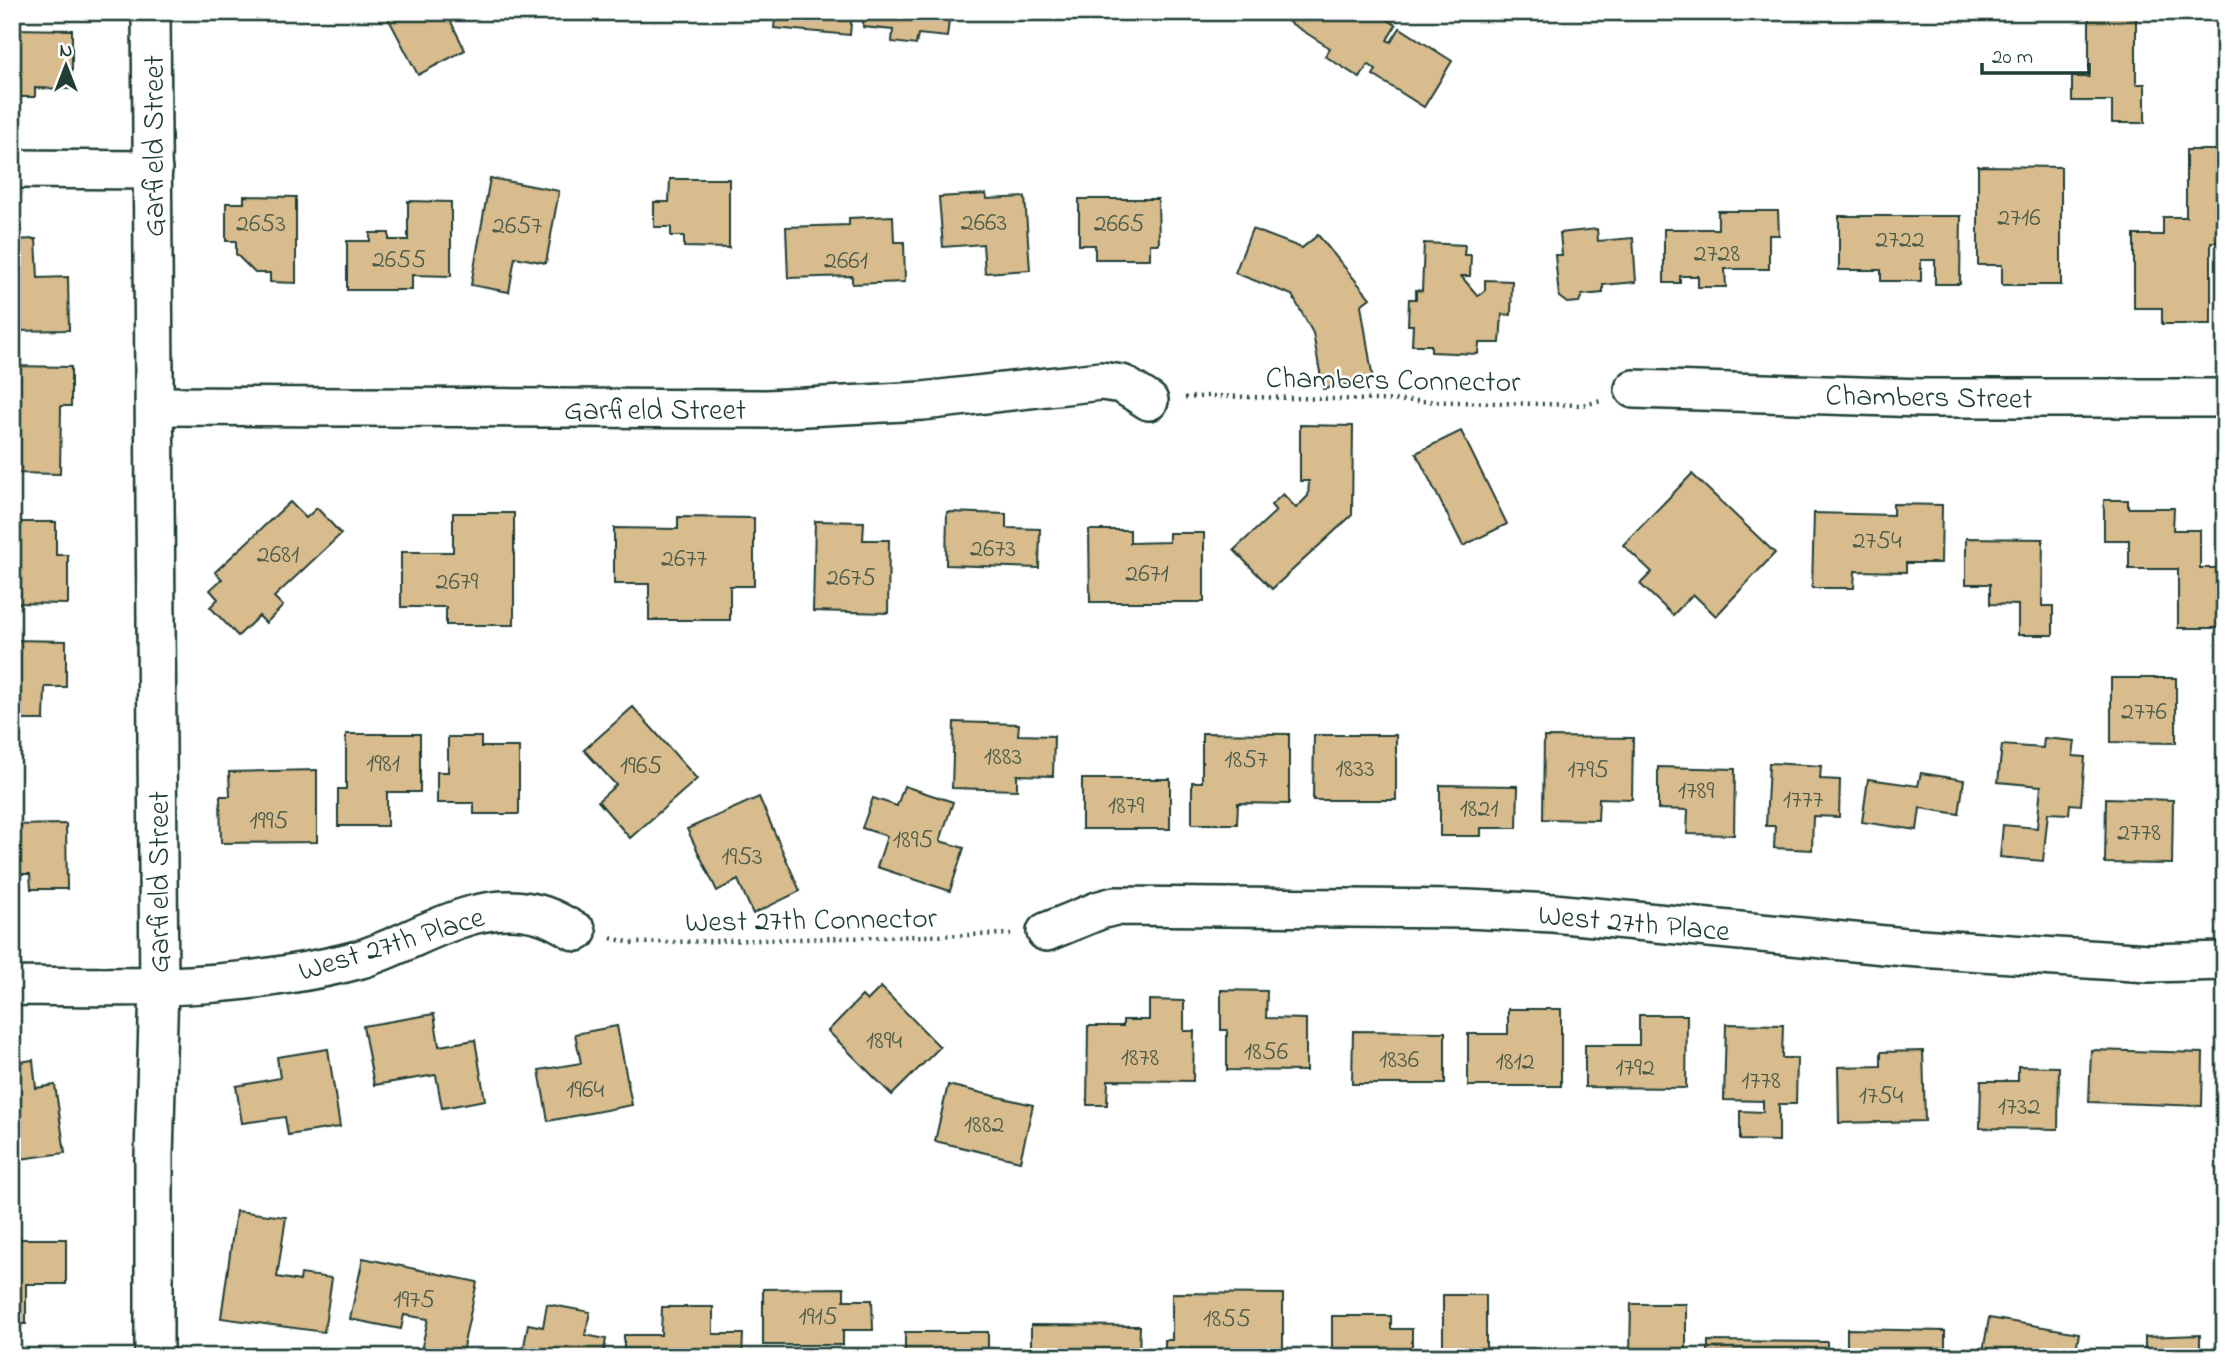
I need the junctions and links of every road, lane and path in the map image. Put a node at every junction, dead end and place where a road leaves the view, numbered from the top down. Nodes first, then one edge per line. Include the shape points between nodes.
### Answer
1 (151, 12) edge
2 (12, 169) edge
3 (153, 170) junction
4 (1634, 389) joint
5 (2225, 398) edge
6 (1149, 401) joint
7 (155, 407) junction
8 (578, 932) joint
9 (1046, 932) joint
10 (2225, 961) edge
11 (12, 986) edge
12 (159, 987) junction
13 (154, 1357) edge

1 - 3 street, Garfield Street
2 - 3 street
3 - 7 street, Garfield Street
4 - 5 street, Chambers Street via 1924,398
4 - 6 path, Chambers Connector via 1582,405 1209,396
6 - 7 street, Garfield Street via 1122,384 1101,382 923,401 767,410
7 - 12 street, Garfield Street
8 - 9 path, West 27th Connector via 632,943
8 - 12 street, West 27th Place via 539,914 496,911 445,923 362,958 283,975
9 - 10 street, West 27th Place via 1115,906 1466,909 1553,913 1905,947 2148,962
11 - 12 street, West 27th Place
12 - 13 street, Garfield Street

